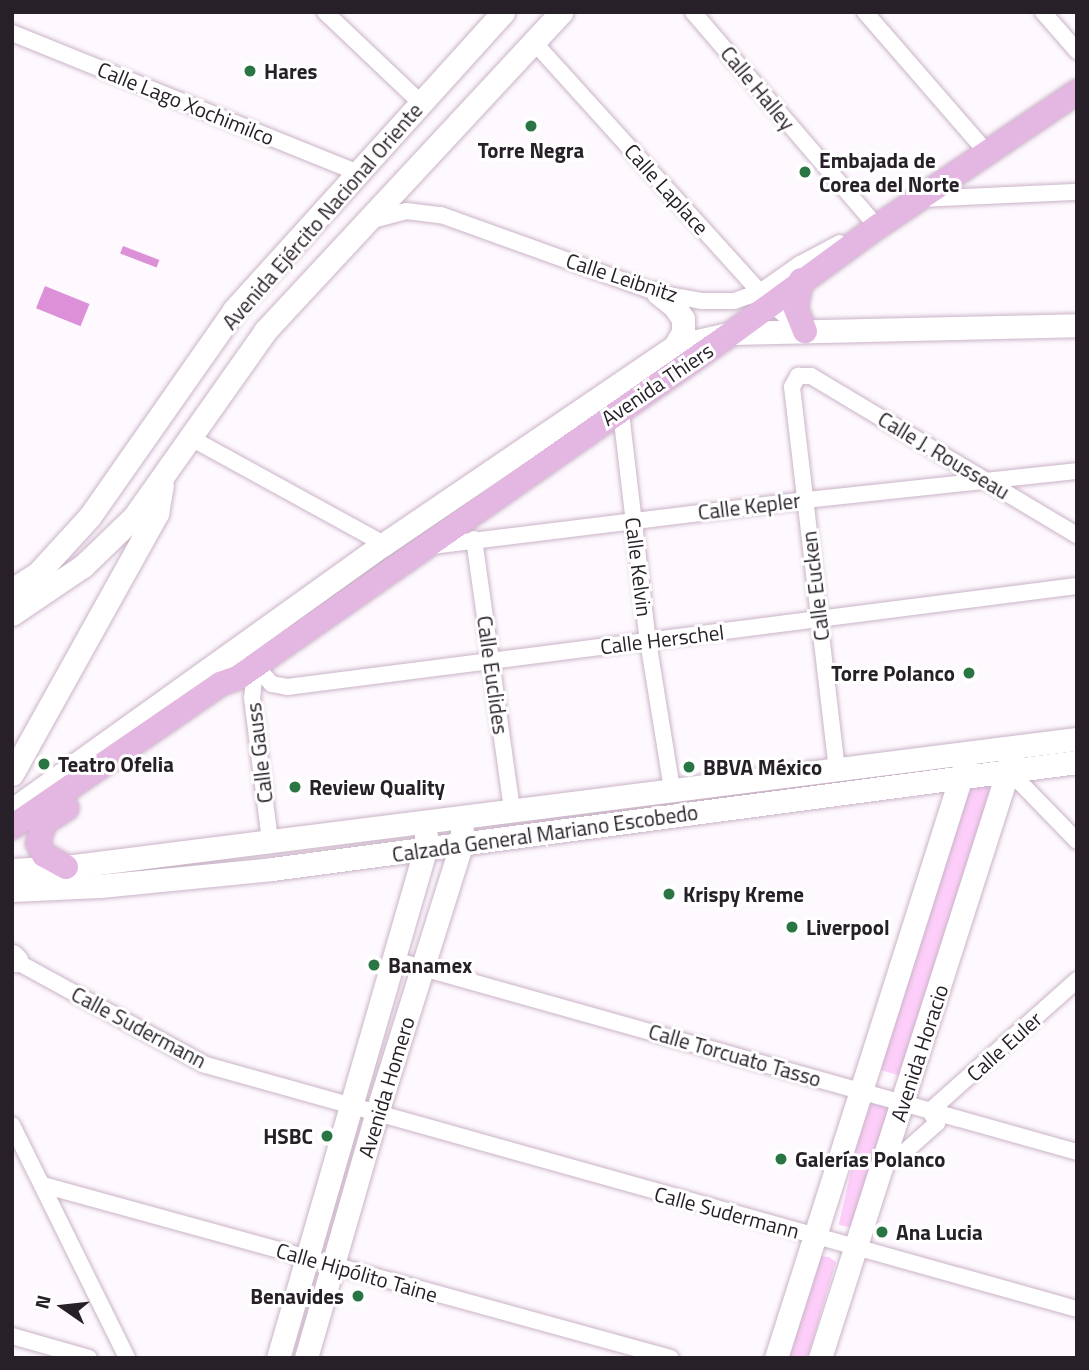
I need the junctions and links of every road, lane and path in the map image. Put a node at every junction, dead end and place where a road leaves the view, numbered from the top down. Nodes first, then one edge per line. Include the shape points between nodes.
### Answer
1 (325, 12) edge
2 (503, 12) edge
3 (561, 12) edge
4 (693, 12) edge
5 (865, 12) edge
6 (1043, 12) edge
7 (12, 33) edge
8 (533, 41) junction
9 (1077, 51) edge
10 (1077, 92) edge
11 (421, 103) junction
12 (987, 153) junction
13 (359, 173) junction
14 (1077, 192) edge
15 (920, 199) junction
16 (366, 221) junction
17 (873, 231) junction
18 (801, 280) junction
19 (658, 293) junction
20 (765, 298) junction
21 (1077, 325) edge
22 (805, 331) junction
23 (732, 332) junction
24 (675, 346) junction
25 (811, 376) joint
26 (616, 398) junction
27 (191, 438) junction
28 (1077, 471) edge
29 (164, 478) junction
30 (983, 479) junction
31 (806, 499) junction
32 (632, 520) junction
33 (78, 531) junction
34 (1077, 535) edge
35 (474, 539) junction
36 (384, 544) junction
37 (422, 548) junction
38 (12, 572) edge
39 (1077, 586) edge
40 (12, 590) edge
41 (12, 614) edge
42 (819, 620) junction
43 (648, 641) junction
44 (492, 662) junction
45 (247, 672) junction
46 (1077, 739) edge
47 (1013, 747) junction
48 (967, 753) junction
49 (1077, 762) edge
50 (837, 770) junction
51 (1010, 772) junction
52 (12, 774) edge
53 (963, 776) junction
54 (672, 790) junction
55 (19, 800) edge
56 (512, 811) junction
57 (461, 817) junction
58 (426, 822) junction
59 (12, 827) edge
60 (270, 840) junction
61 (1077, 841) edge
62 (462, 842) junction
63 (426, 847) junction
64 (66, 867) junction
65 (12, 870) edge
66 (12, 890) edge
67 (13, 958) edge
68 (394, 960) junction
69 (423, 968) junction
70 (1077, 980) edge
71 (862, 1091) junction
72 (903, 1103) junction
73 (351, 1107) junction
74 (930, 1111) junction
75 (376, 1115) junction
76 (12, 1125) edge
77 (1077, 1152) edge
78 (900, 1156) dead end
79 (44, 1185) junction
80 (815, 1236) junction
81 (855, 1248) junction
82 (307, 1257) junction
83 (332, 1265) junction
84 (1077, 1309) edge
85 (12, 1336) edge
86 (89, 1358) edge
87 (127, 1358) edge
88 (278, 1358) edge
89 (306, 1358) edge
90 (671, 1358) edge
91 (776, 1358) edge
92 (820, 1358) edge

1 - 11 street
2 - 11 main road, Avenida Ejército Nacional Oriente
3 - 8 main road, Avenida Ejército Nacional Oriente
4 - 17 street, Calle Halley
5 - 12 street
6 - 9 street
7 - 13 street, Calle Lago Xochimilco
8 - 16 main road, Avenida Ejército Nacional Oriente
8 - 20 street, Calle Laplace
10 - 12 main road, Avenida Thiers
11 - 13 main road, Avenida Ejército Nacional Oriente
12 - 15 main road, Avenida Thiers
13 - 33 main road, Avenida Ejército Nacional Oriente via 234,310
14 - 15 street
15 - 17 main road, Avenida Thiers
16 - 19 street, Calle Leibnitz via 407,211 441,215
16 - 27 main road, Avenida Ejército Nacional Oriente via 265,331
17 - 18 main road, Avenida Thiers
17 - 20 street, Calle Leibnitz via 834,245
18 - 20 main road, Avenida Thiers
18 - 22 main road via 796,309
19 - 20 street, Calle Leibnitz via 702,301
19 - 24 main road via 682,318
20 - 22 street, Calle Laplace
20 - 23 main road, Avenida Thiers
21 - 22 main road
22 - 23 main road
23 - 24 main road
23 - 26 main road, Avenida Thiers
24 - 26 main road, Avenida Thiers
25 - 30 street, Calle J. Rousseau
25 - 31 street, Calle Eucken via 798,376 792,387
26 - 32 street, Calle Kelvin
26 - 36 main road, Avenida Thiers
26 - 37 main road, Avenida Thiers
27 - 29 main road, Avenida Ejército Nacional Oriente
27 - 36 street
28 - 30 street, Calle Kepler
29 - 41 main road, Avenida Ejército Nacional Oriente via 134,517 83,566
29 - 52 main road via 157,513
30 - 31 street, Calle Kepler
30 - 34 street, Calle J. Rousseau
31 - 32 street, Calle Kepler
31 - 42 street, Calle Eucken
32 - 35 street, Calle Kepler
32 - 43 street, Calle Kelvin
33 - 38 main road
33 - 40 main road via 38,573
35 - 37 street, Calle Kepler
35 - 44 street, Calle Euclides
36 - 55 main road, Avenida Thiers
37 - 45 main road, Avenida Thiers
39 - 42 street, Calle Herschel
42 - 43 street, Calle Herschel
42 - 50 street, Calle Eucken
43 - 44 street, Calle Herschel
43 - 54 street, Calle Kelvin
44 - 45 street, Calle Herschel via 287,687
44 - 56 street, Calle Euclides
45 - 59 main road via 220,684
45 - 60 street, Calle Gauss
45 - 64 main road via 229,695 44,823 38,844 44,855
46 - 47 main road, Calzada General Mariano Escobedo
47 - 48 main road, Calzada General Mariano Escobedo
47 - 51 main road, Avenida Horacio
48 - 50 main road, Calzada General Mariano Escobedo
48 - 53 main road, Avenida Horacio
49 - 51 main road, Calzada General Mariano Escobedo
50 - 54 main road, Calzada General Mariano Escobedo
51 - 53 main road, Calzada General Mariano Escobedo
51 - 61 street
51 - 72 main road, Avenida Horacio
53 - 62 main road, Calzada General Mariano Escobedo
53 - 71 main road, Avenida Horacio
54 - 56 main road, Calzada General Mariano Escobedo
56 - 57 main road, Calzada General Mariano Escobedo
57 - 58 main road, Calzada General Mariano Escobedo
57 - 62 main road, Avenida Homero
58 - 60 main road, Calzada General Mariano Escobedo
58 - 63 main road, Avenida Homero
60 - 64 main road, Calzada General Mariano Escobedo
62 - 63 main road, Calzada General Mariano Escobedo
62 - 69 main road, Avenida Homero
63 - 66 main road, Calzada General Mariano Escobedo via 246,872
63 - 68 main road, Avenida Homero
64 - 65 main road, Calzada General Mariano Escobedo
67 - 73 street, Calle Sudermann via 206,1065
68 - 69 street, Calle Torcuato Tasso
68 - 73 main road, Avenida Homero
69 - 71 street, Calle Torcuato Tasso
69 - 75 main road, Avenida Homero
70 - 74 street, Calle Euler
71 - 72 street, Calle Torcuato Tasso
71 - 80 main road, Avenida Horacio
72 - 74 street, Calle Torcuato Tasso
72 - 81 main road, Avenida Horacio
73 - 75 street, Calle Sudermann
73 - 82 main road, Avenida Homero
74 - 77 street, Calle Torcuato Tasso
74 - 78 street via 937,1123
75 - 80 street, Calle Sudermann
75 - 83 main road, Avenida Homero
76 - 79 street
79 - 82 street, Calle Hipólito Taine
79 - 87 street
80 - 81 street, Calle Sudermann
80 - 91 main road, Avenida Horacio
81 - 84 street, Calle Sudermann
81 - 92 main road, Avenida Horacio
82 - 83 street, Calle Hipólito Taine
82 - 88 main road, Avenida Homero
83 - 89 main road, Avenida Homero
83 - 90 street, Calle Hipólito Taine
85 - 86 street

